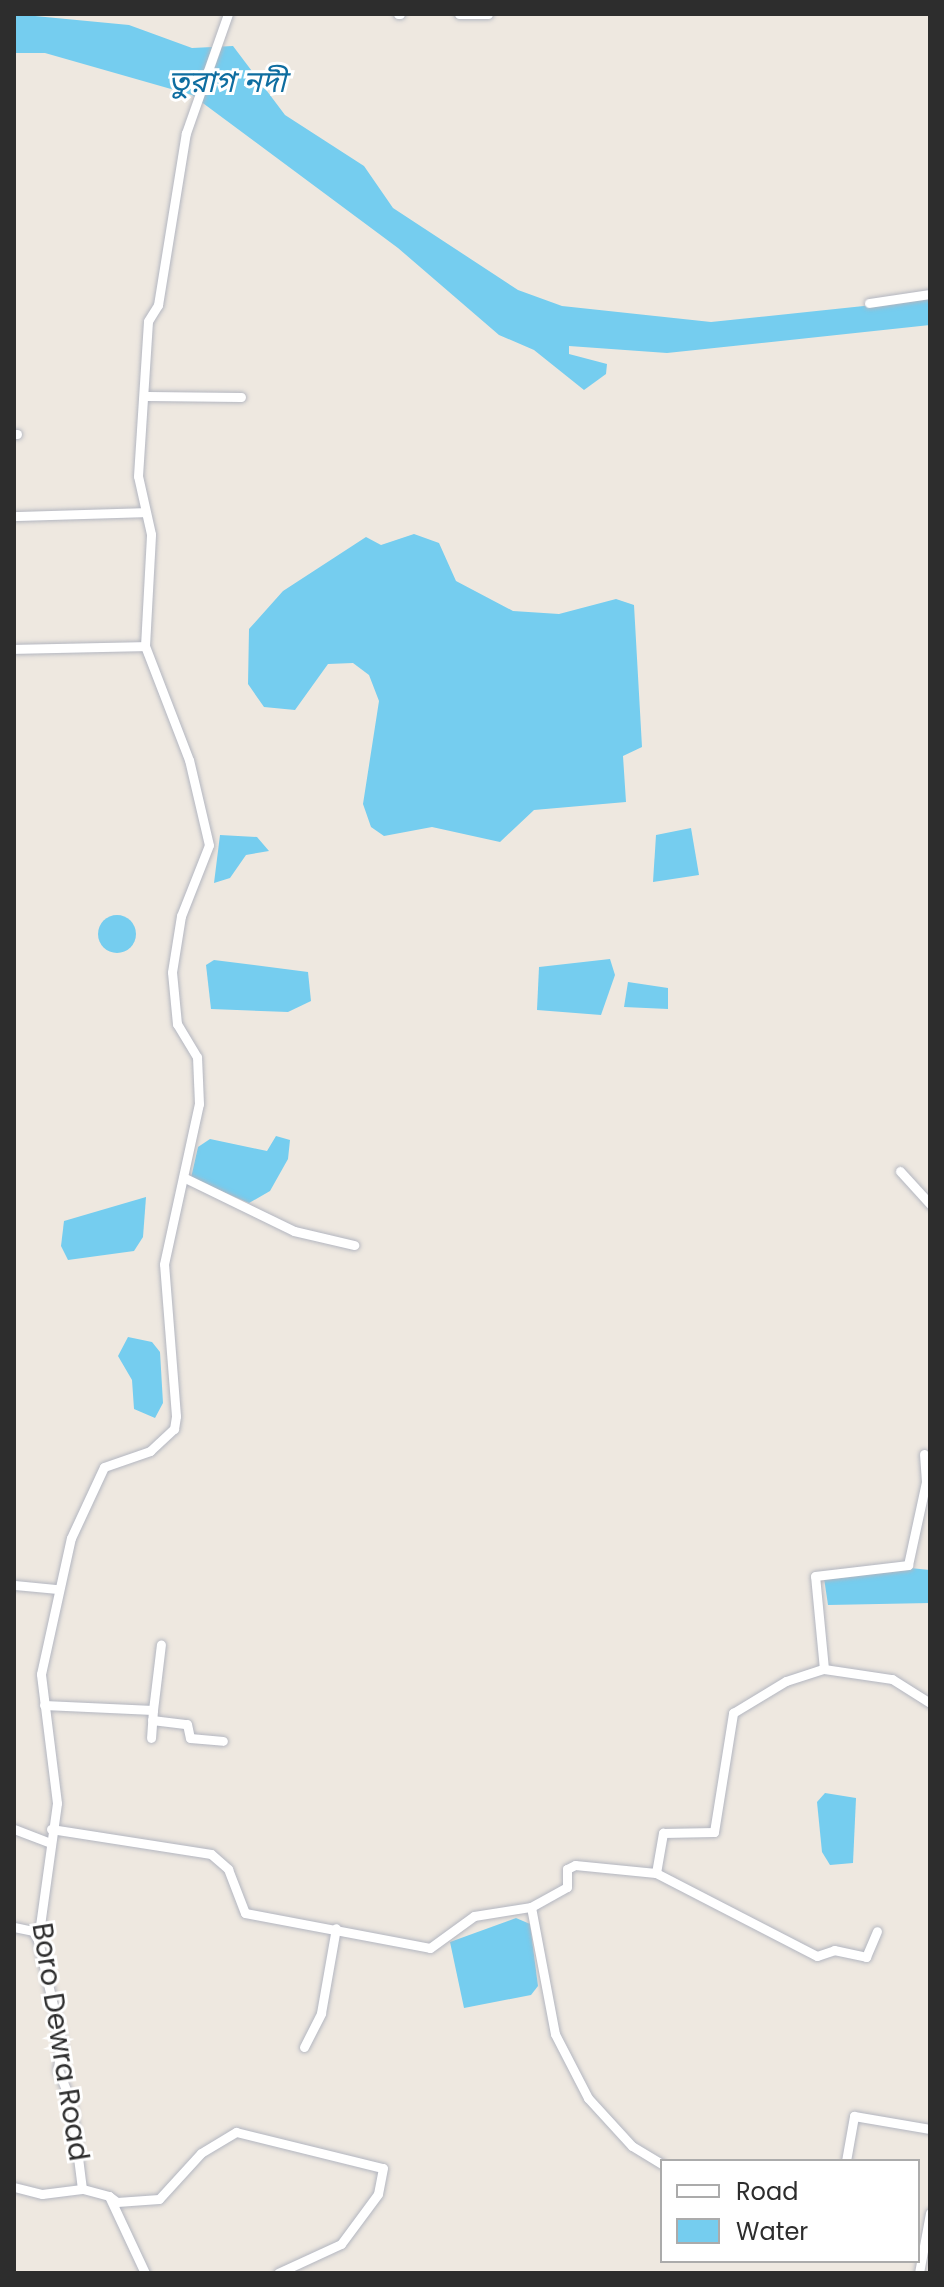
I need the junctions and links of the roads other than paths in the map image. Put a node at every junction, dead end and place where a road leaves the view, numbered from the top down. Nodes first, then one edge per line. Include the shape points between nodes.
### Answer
1 (228, 14) edge
2 (459, 14) edge
3 (488, 14) edge
4 (930, 294) edge
5 (869, 303) dead end
6 (147, 396) junction
7 (241, 397) dead end
8 (145, 512) junction
9 (14, 516) edge
10 (145, 646) junction
11 (14, 649) edge
12 (900, 1171) dead end
13 (185, 1178) junction
14 (930, 1204) edge
15 (354, 1245) dead end
16 (924, 1454) dead end
17 (14, 1585) edge
18 (56, 1589) junction
19 (161, 1644) dead end
20 (824, 1669) junction
21 (930, 1703) edge
22 (44, 1705) junction
23 (153, 1715) junction
24 (151, 1738) dead end
25 (223, 1741) dead end
26 (14, 1829) edge
27 (51, 1829) junction
28 (48, 1842) junction
29 (656, 1873) junction
30 (531, 1907) junction
31 (14, 1927) edge
32 (336, 1928) junction
33 (877, 1931) dead end
34 (38, 1940) junction
35 (304, 2047) dead end
36 (930, 2129) edge
37 (846, 2159) edge
38 (660, 2163) edge
39 (14, 2187) edge
40 (82, 2189) junction
41 (109, 2196) junction
42 (930, 2213) edge
43 (145, 2273) edge
44 (278, 2273) edge
45 (919, 2273) edge

1 - 6 street, Boro Dewra Road via 196,101 158,305 148,321
2 - 3 street
4 - 5 street
6 - 7 street
6 - 8 street, Boro Dewra Road via 138,476
8 - 9 street
8 - 10 street, Boro Dewra Road via 151,534
10 - 11 street
10 - 13 street, Boro Dewra Road via 189,760 209,845 181,916 172,972 177,1024 197,1057 199,1104
12 - 14 street
13 - 15 street via 294,1231
13 - 18 street, Boro Dewra Road via 164,1264 174,1429 150,1451 104,1467
16 - 20 street via 926,1482 908,1565 815,1576
17 - 18 street
18 - 22 street, Boro Dewra Road via 41,1674
19 - 23 street
20 - 21 street via 892,1679
20 - 29 street via 786,1681 733,1713 714,1832 663,1833
22 - 23 street
22 - 27 street, Boro Dewra Road via 55,1776
23 - 24 street
23 - 25 street via 187,1724 190,1738
26 - 28 street
27 - 28 street, Boro Dewra Road
27 - 32 street via 211,1854 228,1869 245,1913
28 - 34 street, Boro Dewra Road
29 - 30 street via 575,1865 567,1869 567,1887
29 - 33 street via 817,1956 834,1950 866,1957
30 - 32 street via 474,1916 430,1948
30 - 38 street via 555,2034 588,2098 632,2146
31 - 34 street via 33,1931
32 - 35 street via 321,2013
34 - 40 street, Boro Dewra Road
36 - 37 street via 854,2116
39 - 40 street via 42,2194
40 - 41 street, Boro Dewra Road
41 - 43 street, Boro Dewra Road
41 - 44 street via 159,2199 201,2153 236,2132 383,2168 378,2194 341,2244
42 - 45 street

